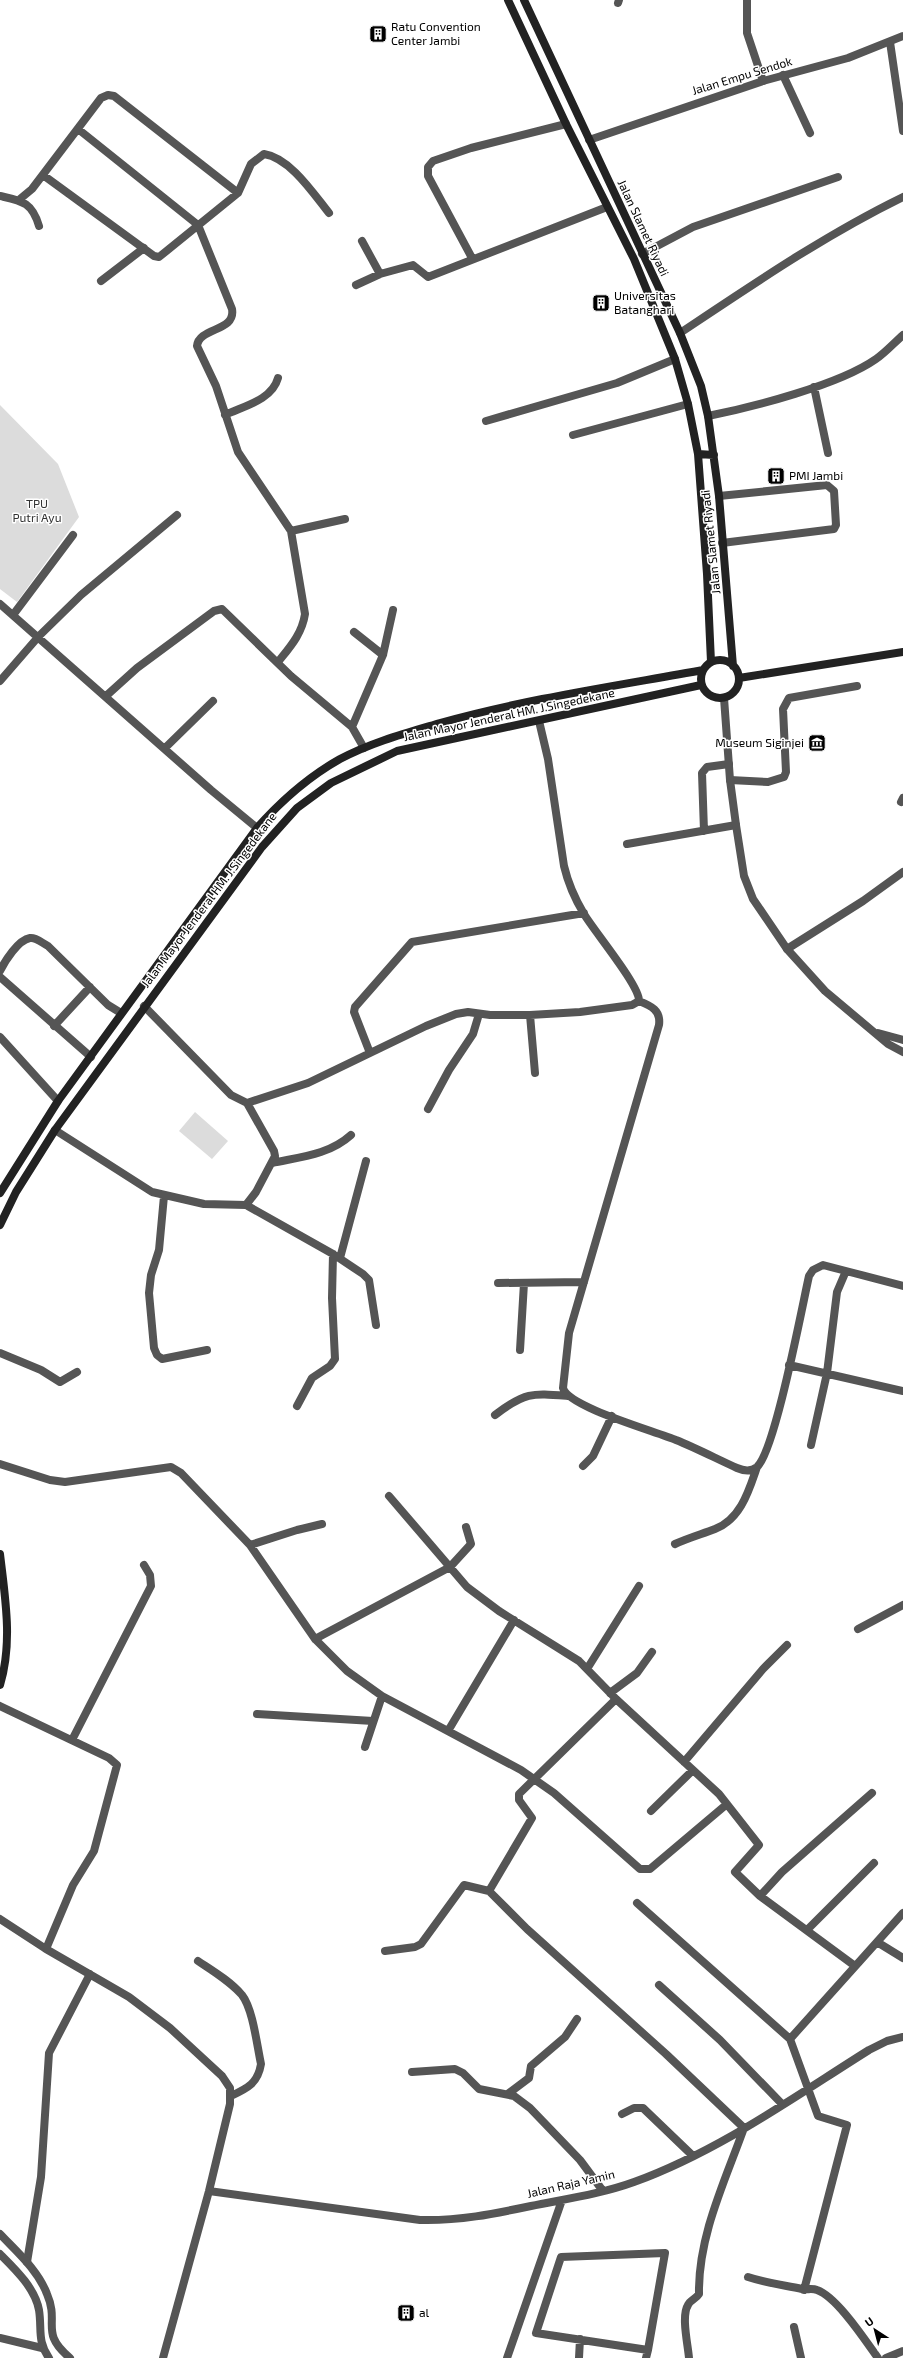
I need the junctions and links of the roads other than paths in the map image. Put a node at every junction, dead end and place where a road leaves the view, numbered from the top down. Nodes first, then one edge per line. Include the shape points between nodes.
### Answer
1 (524, 0) edge
2 (747, 0) edge
3 (512, 1) edge
4 (903, 36) edge
5 (890, 42) junction
6 (783, 75) junction
7 (763, 81) junction
8 (566, 124) junction
9 (78, 129) junction
10 (903, 131) edge
11 (810, 133) dead end
12 (589, 140) junction
13 (43, 175) junction
14 (838, 177) dead end
15 (238, 194) junction
16 (0, 196) edge
17 (903, 197) edge
18 (20, 199) junction
19 (606, 207) junction
20 (329, 213) dead end
21 (198, 225) junction
22 (39, 226) dead end
23 (362, 241) dead end
24 (144, 248) junction
25 (642, 254) junction
26 (472, 258) junction
27 (380, 274) junction
28 (101, 281) dead end
29 (356, 285) dead end
30 (680, 333) junction
31 (903, 335) edge
32 (675, 359) junction
33 (278, 378) dead end
34 (814, 387) junction
35 (688, 404) junction
36 (225, 415) junction
37 (708, 416) junction
38 (486, 421) dead end
39 (573, 435) dead end
40 (828, 453) dead end
41 (698, 454) junction
42 (714, 454) junction
43 (719, 496) junction
44 (176, 515) dead end
45 (345, 519) dead end
46 (291, 531) junction
47 (73, 535) dead end
48 (722, 542) junction
49 (0, 604) edge
50 (393, 610) dead end
51 (13, 615) junction
52 (354, 632) dead end
53 (39, 636) junction
54 (903, 652) edge
55 (383, 655) junction
56 (278, 662) junction
57 (711, 662) junction
58 (733, 666) junction
59 (703, 670) junction
60 (739, 678) junction
61 (0, 681) edge
62 (701, 685) junction
63 (857, 686) dead end
64 (106, 696) junction
65 (724, 698) junction
66 (213, 701) dead end
67 (539, 721) junction
68 (352, 727) junction
69 (165, 748) junction
70 (364, 748) junction
71 (729, 764) junction
72 (730, 780) junction
73 (736, 825) junction
74 (256, 828) junction
75 (704, 831) junction
76 (627, 844) dead end
77 (903, 872) edge
78 (584, 914) junction
79 (190, 918) junction
80 (202, 927) junction
81 (175, 938) junction
82 (187, 947) junction
83 (787, 949) junction
84 (0, 971) edge
85 (0, 977) edge
86 (90, 987) junction
87 (639, 1001) junction
88 (144, 1006) junction
89 (121, 1013) junction
90 (479, 1014) junction
91 (530, 1015) junction
92 (54, 1026) junction
93 (878, 1033) junction
94 (0, 1037) edge
95 (903, 1040) edge
96 (903, 1052) edge
97 (370, 1053) junction
98 (91, 1056) junction
99 (535, 1073) dead end
100 (58, 1100) junction
101 (247, 1103) junction
102 (428, 1109) dead end
103 (55, 1130) junction
104 (351, 1135) dead end
105 (366, 1161) dead end
106 (272, 1163) junction
107 (0, 1193) edge
108 (164, 1196) junction
109 (246, 1205) junction
110 (0, 1225) edge
111 (337, 1256) junction
112 (846, 1271) junction
113 (584, 1282) junction
114 (498, 1283) dead end
115 (524, 1283) junction
116 (903, 1286) edge
117 (376, 1325) dead end
118 (207, 1350) dead end
119 (520, 1350) dead end
120 (0, 1353) edge
121 (789, 1365) junction
122 (77, 1372) dead end
123 (827, 1373) junction
124 (903, 1391) edge
125 (568, 1396) junction
126 (297, 1406) dead end
127 (495, 1414) dead end
128 (612, 1416) junction
129 (811, 1445) dead end
130 (0, 1464) edge
131 (583, 1466) dead end
132 (757, 1467) junction
133 (389, 1496) dead end
134 (322, 1524) dead end
135 (466, 1527) dead end
136 (675, 1544) dead end
137 (250, 1545) junction
138 (0, 1554) edge
139 (144, 1565) dead end
140 (450, 1567) junction
141 (639, 1586) dead end
142 (903, 1605) edge
143 (514, 1620) junction
144 (858, 1628) dead end
145 (315, 1639) junction
146 (787, 1644) dead end
147 (652, 1652) dead end
148 (586, 1669) junction
149 (0, 1685) edge
150 (382, 1696) junction
151 (613, 1696) junction
152 (0, 1706) edge
153 (257, 1714) dead end
154 (374, 1721) junction
155 (448, 1731) junction
156 (72, 1740) junction
157 (365, 1747) dead end
158 (684, 1762) junction
159 (693, 1770) junction
160 (533, 1778) junction
161 (872, 1793) dead end
162 (727, 1804) junction
163 (650, 1811) dead end
164 (874, 1862) dead end
165 (489, 1891) junction
166 (760, 1896) junction
167 (637, 1903) dead end
168 (903, 1913) edge
169 (1, 1921) edge
170 (808, 1929) junction
171 (877, 1942) junction
172 (46, 1949) junction
173 (385, 1951) dead end
174 (903, 1958) edge
175 (198, 1961) dead end
176 (855, 1966) junction
177 (90, 1974) junction
178 (660, 1985) dead end
179 (577, 2019) dead end
180 (903, 2037) edge
181 (790, 2039) junction
182 (412, 2072) dead end
183 (809, 2087) junction
184 (510, 2093) junction
185 (231, 2096) junction
186 (782, 2104) junction
187 (622, 2114) dead end
188 (744, 2128) junction
189 (693, 2156) junction
190 (209, 2191) junction
191 (603, 2191) junction
192 (562, 2200) junction
193 (0, 2234) edge
194 (0, 2254) edge
195 (27, 2262) junction
196 (748, 2277) dead end
197 (804, 2290) junction
198 (794, 2327) dead end
199 (0, 2338) edge
200 (580, 2339) junction
201 (55, 2344) junction
202 (42, 2348) junction
203 (903, 2351) edge
204 (647, 2354) edge
205 (50, 2358) edge
206 (70, 2358) edge
207 (163, 2358) edge
208 (507, 2358) edge
209 (579, 2358) edge
210 (689, 2358) edge
211 (801, 2358) edge
212 (878, 2358) edge
213 (886, 2358) edge

1 - 12 main road, Jalan Slamet Riyadi
2 - 7 street via 747,33
3 - 8 main road, Jalan Slamet Riyadi
4 - 5 street, Jalan Empu Sendok
5 - 6 street, Jalan Empu Sendok via 848,58
5 - 10 street
6 - 7 street, Jalan Empu Sendok
6 - 11 street
7 - 12 street, Jalan Empu Sendok
8 - 19 main road, Jalan Slamet Riyadi
8 - 26 street via 470,148 433,161 428,167 428,176
9 - 13 street
9 - 15 street via 101,98 114,96
9 - 21 street
12 - 25 main road, Jalan Slamet Riyadi
13 - 18 street
13 - 24 street
14 - 25 street via 693,227
15 - 20 street via 249,168 258,157 264,154 275,156 288,164
15 - 21 street
16 - 18 street
17 - 30 street via 754,283
18 - 22 street via 34,212
19 - 26 street
19 - 32 main road, Jalan Slamet Riyadi via 634,259
21 - 24 street via 161,257 154,256
21 - 36 street via 233,313 228,323 201,340 198,346 216,386
23 - 27 street
24 - 28 street
25 - 30 main road, Jalan Slamet Riyadi
26 - 27 street via 428,277 412,265
27 - 29 street
30 - 37 main road, Jalan Slamet Riyadi via 701,386
31 - 34 street via 876,359 855,371
32 - 35 main road, Jalan Slamet Riyadi
32 - 38 street via 617,383
33 - 36 street via 276,386 268,395
34 - 37 street
34 - 40 street
35 - 39 street
35 - 41 main road, Jalan Slamet Riyadi
36 - 46 street via 238,452
37 - 42 main road, Jalan Slamet Riyadi
41 - 42 main road
41 - 57 main road, Jalan Slamet Riyadi
42 - 43 main road, Jalan Slamet Riyadi
43 - 48 main road, Jalan Slamet Riyadi
43 - 48 street via 827,486 834,490 835,504 836,527 831,531
44 - 53 street via 81,595
45 - 46 street
46 - 56 street via 305,614 297,638
47 - 51 street
48 - 58 main road, Jalan Slamet Riyadi via 729,597
49 - 51 street
50 - 55 street
51 - 53 street
52 - 55 street
53 - 61 street
53 - 64 street
54 - 60 main road
55 - 68 street
56 - 64 street via 222,609 219,609 137,668
56 - 68 street
57 - 58 main road via 723,660
57 - 59 main road
58 - 60 main road
59 - 62 main road
59 - 70 main road, Jalan Mayor Jenderal HM. J.Singedekane via 525,702 405,733
60 - 65 main road via 734,692
62 - 65 main road via 710,696
62 - 67 main road, Jalan Mayor Jenderal HM. J.Singedekane
63 - 72 street via 789,698 782,709 786,772 784,777 768,782
64 - 69 street
65 - 71 street
66 - 69 street
67 - 78 street via 548,759 566,873
67 - 80 main road, Jalan Mayor Jenderal HM. J.Singedekane via 397,751 331,783 280,824
68 - 70 street
69 - 74 street
70 - 74 main road, Jalan Mayor Jenderal HM. J.Singedekane via 306,781 280,802
71 - 72 street
71 - 75 street via 707,767 702,773
72 - 73 street
73 - 75 street
73 - 83 street via 744,876 753,899
74 - 79 main road, Jalan Mayor Jenderal HM. J.Singedekane
75 - 76 street
77 - 83 street via 863,901
78 - 87 street via 634,983
78 - 97 street via 412,942 355,1007 354,1012
79 - 80 main road
79 - 81 main road, Jalan Mayor Jenderal HM. J.Singedekane
80 - 82 main road, Jalan Mayor Jenderal HM. J.Singedekane
81 - 82 main road
81 - 89 main road, Jalan Mayor Jenderal HM. J.Singedekane
82 - 88 main road, Jalan Mayor Jenderal HM. J.Singedekane
83 - 93 street via 825,991 849,1013
84 - 86 street via 20,943 30,938 36,939 48,946
85 - 92 street
86 - 89 street via 108,1005
86 - 92 street
87 - 91 street via 632,1005 580,1012
87 - 113 street via 652,1006 658,1013 659,1025
88 - 101 street via 231,1094
88 - 103 main road, Jalan Mayor Jenderal HM. J.Singedekane
89 - 98 main road, Jalan Mayor Jenderal HM. J.Singedekane
90 - 91 street
90 - 97 street via 468,1012 445,1017
90 - 102 street via 473,1034 449,1070
91 - 99 street
92 - 98 street
93 - 95 street
93 - 96 street via 888,1044
94 - 100 street
97 - 101 street via 308,1083
98 - 100 main road, Jalan Mayor Jenderal HM. J.Singedekane
100 - 107 main road, Jalan Mayor Jenderal HM. J.Singedekane
101 - 106 street via 274,1151
103 - 108 street via 141,1186
103 - 110 main road, Jalan Mayor Jenderal HM. J.Singedekane via 16,1192
104 - 106 street via 341,1144 320,1153
105 - 111 street
106 - 109 street
108 - 109 street via 204,1204
108 - 118 street via 159,1250 148,1293 154,1348 162,1359
109 - 111 street
111 - 117 street via 369,1280
111 - 126 street via 332,1298 335,1359 330,1366 312,1378
112 - 116 street
112 - 121 street via 823,1265 811,1273
112 - 123 street via 837,1292
113 - 115 street
113 - 125 street via 569,1333 564,1388
114 - 115 street
115 - 119 street
120 - 122 street via 41,1370 60,1382
121 - 123 street
121 - 132 street via 774,1430
123 - 124 street
123 - 129 street
125 - 127 street via 528,1395 515,1400
125 - 128 street
128 - 131 street via 593,1456
128 - 132 street via 676,1440 741,1470 752,1470
130 - 137 street via 50,1480 65,1482 171,1467 188,1480
132 - 136 street via 748,1492 730,1519 716,1529
133 - 140 street
134 - 137 street
135 - 140 street via 471,1544
137 - 145 street
138 - 149 main road via 7,1623 7,1648
139 - 156 street via 150,1575 151,1586
140 - 143 street via 467,1587
140 - 145 street
141 - 148 street
142 - 144 street
143 - 148 street via 579,1661
143 - 155 street
145 - 150 street via 347,1671
146 - 158 street
147 - 151 street via 637,1673
148 - 151 street
150 - 154 street
150 - 155 street
151 - 158 street
151 - 160 street
152 - 156 street
153 - 154 street
154 - 157 street
155 - 160 street
156 - 172 street via 110,1758 117,1766 94,1851 73,1885
158 - 159 street
159 - 162 street
159 - 163 street
160 - 162 street via 644,1870 653,1866
160 - 165 street via 518,1796 532,1816 531,1820
161 - 166 street via 782,1872
162 - 166 street via 759,1845 735,1872
164 - 170 street
165 - 173 street via 464,1885 421,1944
165 - 188 street
166 - 170 street
167 - 181 street
168 - 171 street
169 - 172 street
170 - 176 street
171 - 174 street
171 - 176 street
172 - 177 street
175 - 185 street via 231,1984 243,1996 262,2064 254,2084
176 - 181 street
177 - 185 street via 129,1997 170,2028 222,2076 230,2088
177 - 195 street via 49,2054 41,2177
178 - 186 street via 720,2040
179 - 184 street via 565,2037 531,2066 529,2078
180 - 183 street, Jalan Raja Yamin via 869,2050
181 - 183 street
182 - 184 street via 455,2069 480,2089
183 - 186 street, Jalan Raja Yamin
183 - 197 street via 818,2116 845,2123 848,2127
184 - 191 street via 530,2108 580,2160
185 - 190 street
186 - 188 street, Jalan Raja Yamin
187 - 189 street via 634,2108 643,2108
188 - 189 street, Jalan Raja Yamin
188 - 210 street via 708,2231 701,2262 699,2294 686,2310
189 - 191 street, Jalan Raja Yamin via 634,2182
190 - 192 street, Jalan Raja Yamin via 420,2220 453,2221
190 - 207 street
191 - 192 street, Jalan Raja Yamin
192 - 208 street
193 - 195 street
194 - 202 street via 33,2293 39,2310
195 - 201 street via 48,2295
196 - 197 street via 772,2285
197 - 212 street via 814,2289 824,2293 850,2319
198 - 211 street
199 - 202 street
200 - 204 street
200 - 204 street via 536,2333 561,2257 665,2253
200 - 209 street
201 - 205 street
201 - 206 street
202 - 205 street
203 - 213 street

